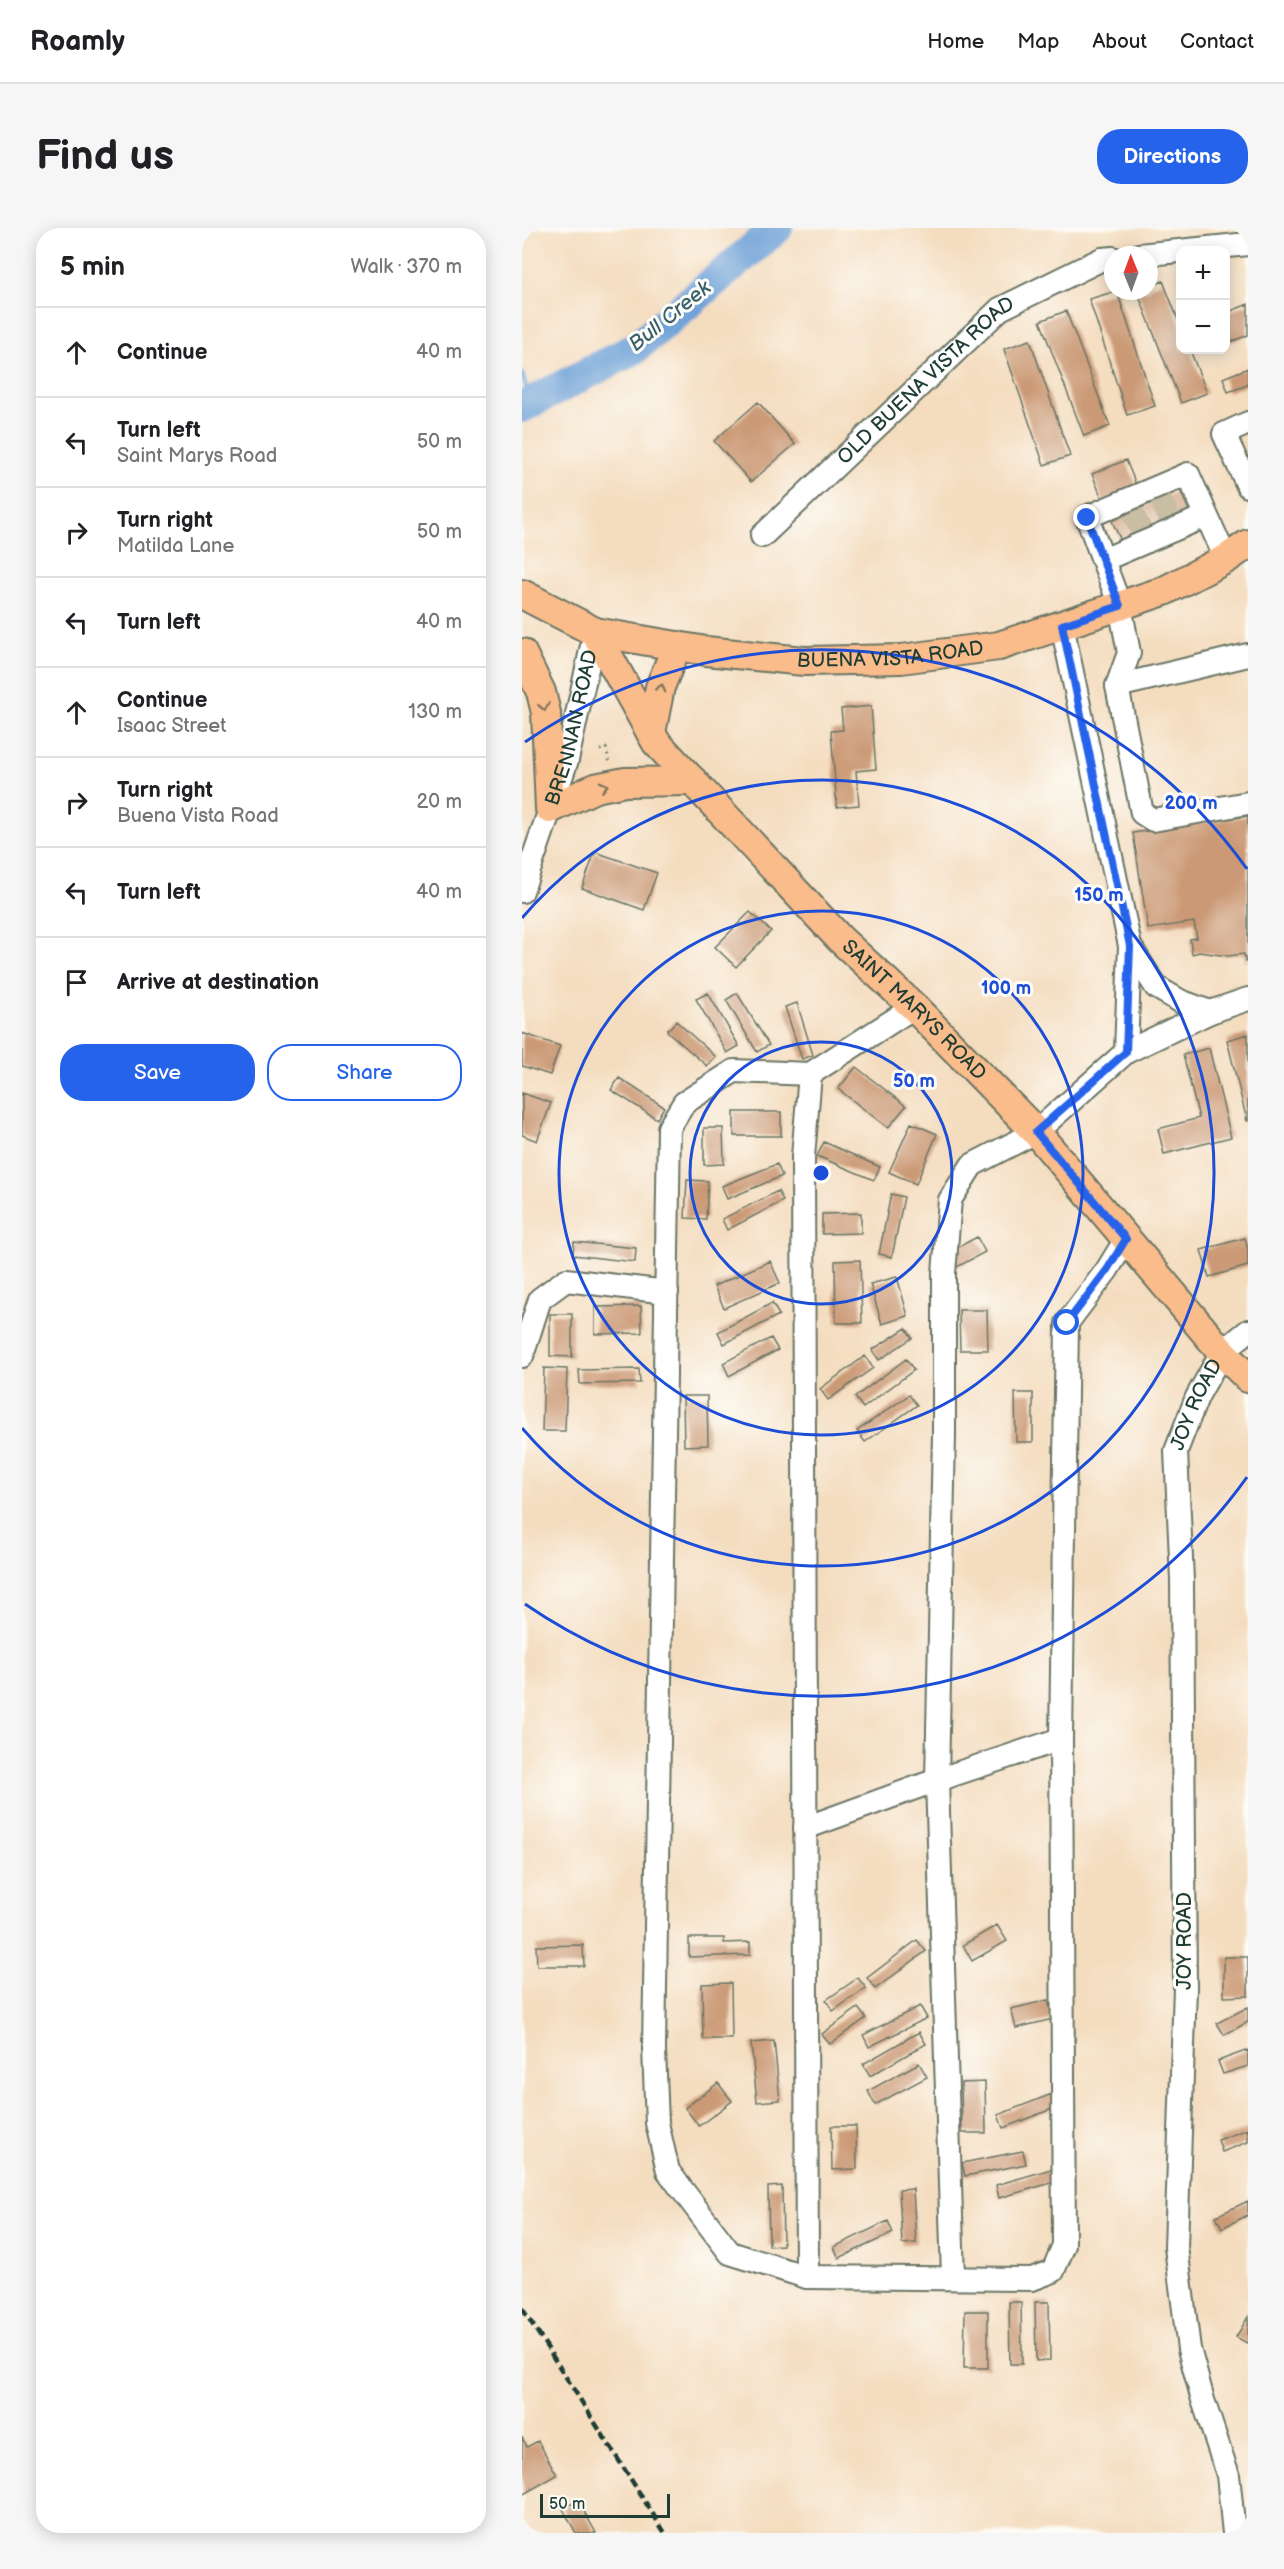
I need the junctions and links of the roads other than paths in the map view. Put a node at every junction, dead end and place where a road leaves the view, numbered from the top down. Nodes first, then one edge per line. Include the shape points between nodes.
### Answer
1 (1248, 244) edge
2 (1158, 253) edge
3 (1104, 259) edge
4 (1248, 423) edge
5 (1246, 477) edge
6 (1206, 516) junction
7 (762, 536) dead end
8 (1237, 552) edge
9 (1103, 560) junction
10 (522, 594) edge
11 (1120, 606) junction
12 (1062, 625) junction
13 (596, 632) junction
14 (677, 646) junction
15 (522, 653) edge
16 (1248, 655) edge
17 (1117, 686) junction
18 (651, 733) junction
19 (693, 782) junction
20 (1248, 803) edge
21 (550, 809) junction
22 (522, 891) edge
23 (1130, 946) junction
24 (1248, 999) edge
25 (914, 1007) junction
26 (1210, 1012) junction
27 (1126, 1052) junction
28 (810, 1074) junction
29 (1036, 1132) junction
30 (1126, 1239) junction
31 (667, 1292) junction
32 (1248, 1331) edge
33 (1222, 1352) junction
34 (522, 1356) edge
35 (1248, 1378) edge
36 (1060, 1739) junction
37 (937, 1780) junction
38 (805, 1828) junction
39 (807, 2277) junction
40 (954, 2277) junction
41 (1234, 2533) edge

1 - 2 street
3 - 7 street, OLD BUENA VISTA ROAD via 1000,309
4 - 5 street via 1224,434
6 - 8 street
6 - 9 street via 1173,526
6 - 9 street via 1188,474 1157,494 1087,518
8 - 11 main road, BUENA VISTA ROAD via 1164,591
9 - 11 street
10 - 13 main road, BUENA VISTA ROAD
11 - 12 main road, BUENA VISTA ROAD
11 - 17 street via 1129,653
12 - 14 main road, BUENA VISTA ROAD via 999,646 901,659 808,662
12 - 23 street
13 - 14 main road, BUENA VISTA ROAD
13 - 18 main road, SAINT MARYS ROAD
13 - 21 street, BRENNAN ROAD via 567,760
18 -> 14 main road via 660,687
15 -> 21 main road via 541,692 546,713
16 - 17 street
17 - 20 street via 1142,813 1153,820
18 - 19 main road, SAINT MARYS ROAD
21 -> 19 main road via 595,788 625,782
19 - 25 main road, SAINT MARYS ROAD via 840,939
21 - 22 street, BRENNAN ROAD
23 - 26 street via 1156,987
23 - 27 street
24 - 26 street
25 - 28 street
25 - 29 main road, SAINT MARYS ROAD
26 - 27 street
27 - 29 street
28 - 31 street via 734,1071 684,1103 669,1128
28 - 38 street via 803,1158
29 - 30 main road, SAINT MARYS ROAD
29 - 37 street via 972,1165 950,1200 944,1273
30 - 33 main road, SAINT MARYS ROAD
30 - 36 street via 1067,1323
31 - 34 street via 566,1280 540,1299
31 - 39 street via 654,2049 657,2123 668,2171 730,2253
32 - 33 street
33 - 35 main road, SAINT MARYS ROAD
33 - 41 street, JOY ROAD via 1197,1397 1176,1451 1182,1580 1185,1988 1176,2247 1189,2349 1228,2475
36 - 37 street
36 - 40 street via 1064,2245 1053,2271 1032,2279
37 - 38 street
37 - 40 street
38 - 39 street
39 - 40 street

